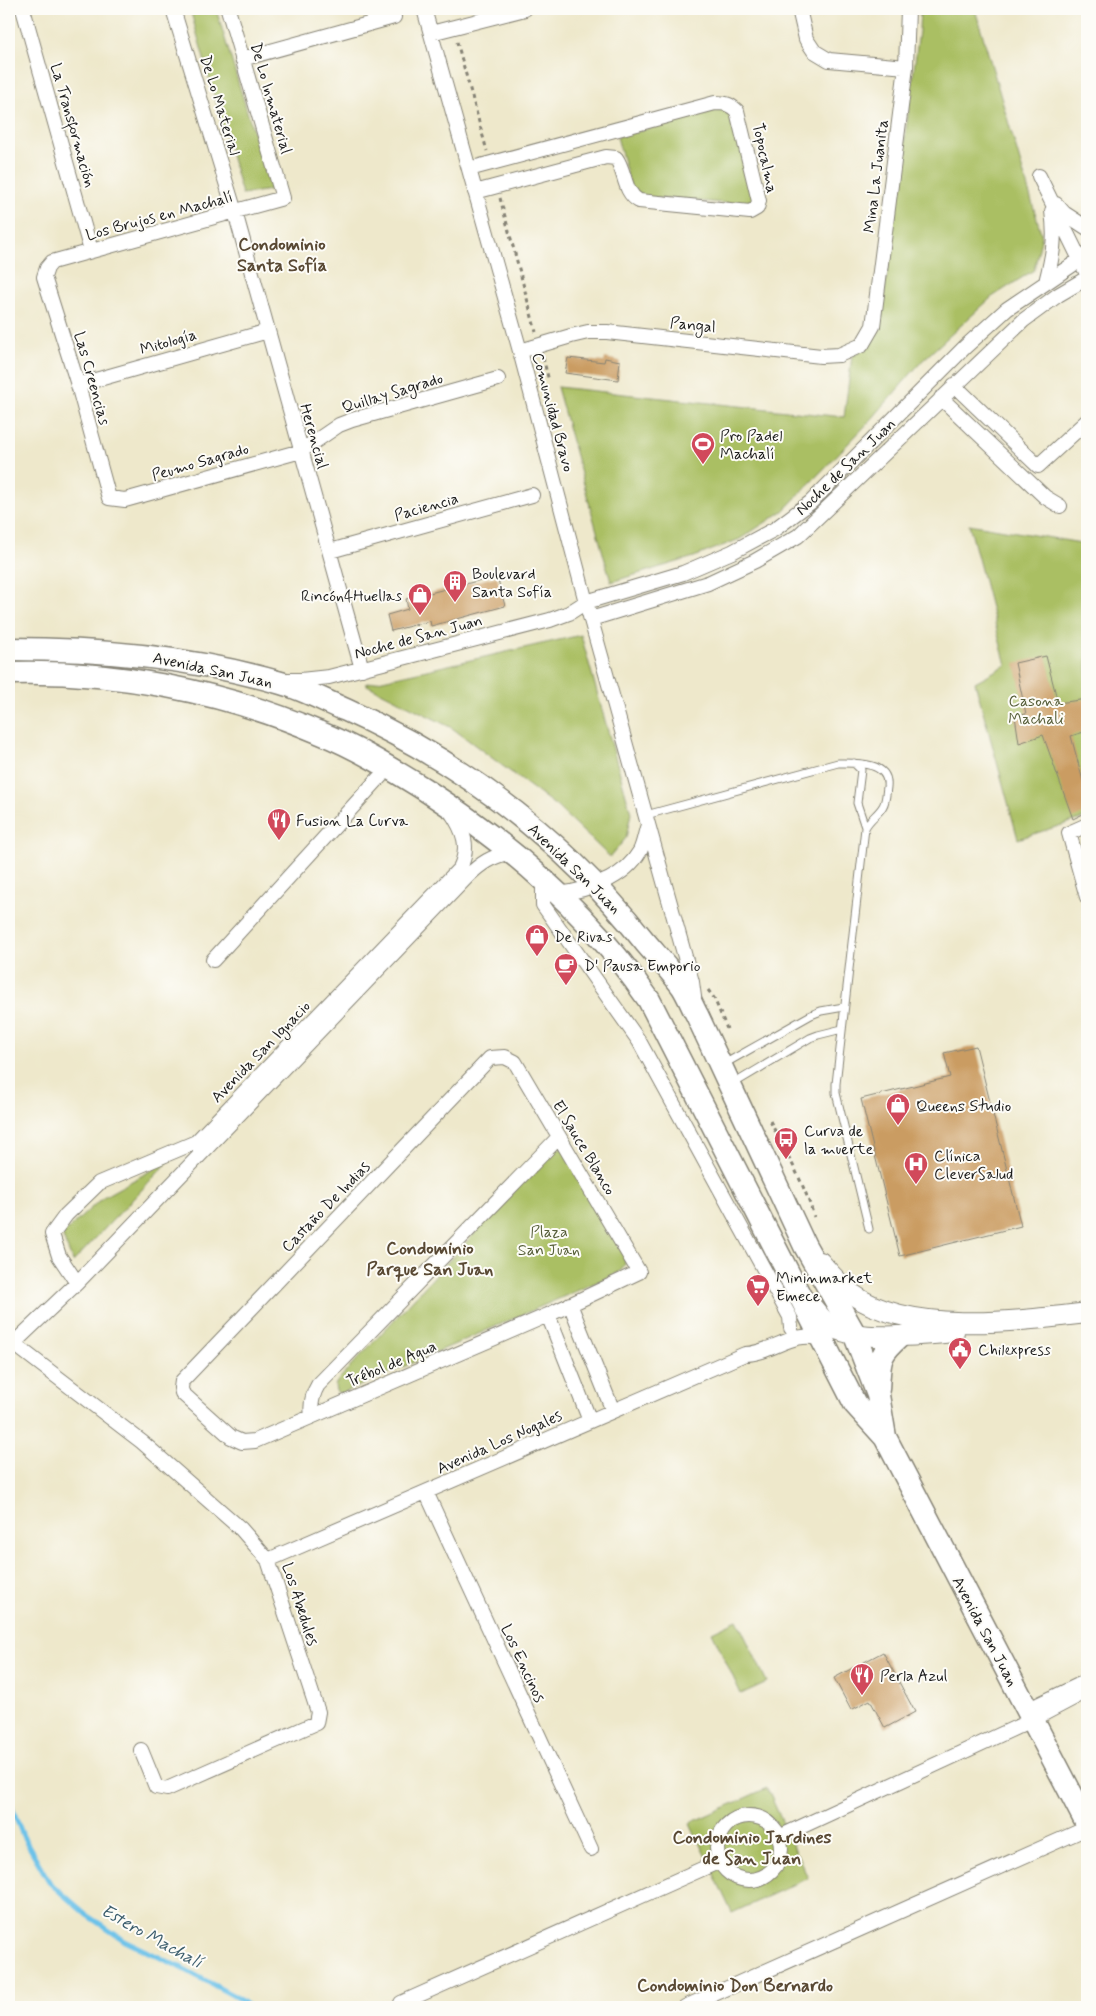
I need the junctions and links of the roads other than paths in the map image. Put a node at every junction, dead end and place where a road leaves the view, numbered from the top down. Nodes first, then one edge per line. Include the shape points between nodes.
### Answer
1 (24, 9) edge
2 (173, 9) edge
3 (228, 9) edge
4 (424, 9) edge
5 (525, 9) edge
6 (799, 9) edge
7 (908, 9) edge
8 (394, 17) dead end
9 (431, 33) junction
10 (242, 59) junction
11 (906, 67) junction
12 (469, 169) junction
13 (1039, 176) dead end
14 (475, 192) junction
15 (283, 198) joint
16 (1050, 198) junction
17 (235, 212) junction
18 (1087, 228) edge
19 (91, 251) junction
20 (1084, 257) edge
21 (47, 268) joint
22 (1087, 276) edge
23 (1046, 282) junction
24 (268, 331) junction
25 (862, 345) joint
26 (520, 351) junction
27 (498, 379) dead end
28 (78, 385) junction
29 (954, 385) junction
30 (941, 398) junction
31 (1087, 421) edge
32 (302, 451) junction
33 (1038, 466) junction
34 (1033, 484) junction
35 (532, 495) dead end
36 (108, 498) joint
37 (1060, 506) dead end
38 (330, 551) junction
39 (586, 602) junction
40 (591, 619) junction
41 (9, 649) edge
42 (362, 669) junction
43 (9, 673) edge
44 (254, 677) junction
45 (853, 763) junction
46 (389, 767) junction
47 (446, 803) junction
48 (647, 819) junction
49 (1087, 825) edge
50 (865, 828) junction
51 (512, 852) junction
52 (598, 885) junction
53 (551, 887) junction
54 (1087, 897) edge
55 (213, 960) dead end
56 (341, 1001) junction
57 (844, 1007) junction
58 (698, 1015) junction
59 (842, 1029) junction
60 (490, 1058) joint
61 (721, 1065) junction
62 (730, 1086) junction
63 (559, 1137) junction
64 (201, 1147) junction
65 (869, 1229) dead end
66 (805, 1246) junction
67 (639, 1272) joint
68 (78, 1283) junction
69 (800, 1298) junction
70 (570, 1304) junction
71 (1087, 1313) edge
72 (548, 1315) junction
73 (1013, 1322) junction
74 (791, 1328) junction
75 (854, 1333) junction
76 (899, 1337) junction
77 (821, 1339) junction
78 (11, 1342) edge
79 (745, 1354) junction
80 (185, 1378) joint
81 (878, 1395) junction
82 (613, 1411) junction
83 (312, 1416) junction
84 (590, 1421) junction
85 (885, 1437) junction
86 (426, 1492) junction
87 (268, 1560) junction
88 (1087, 1681) edge
89 (1087, 1691) edge
90 (1029, 1715) junction
91 (141, 1750) dead end
92 (1087, 1826) edge
93 (779, 1837) junction
94 (592, 1849) dead end
95 (720, 1861) junction
96 (401, 2003) dead end
97 (685, 2007) edge

1 - 19 street, La Transformación
2 - 17 street, De Lo Material
3 - 10 street, De Lo Inmaterial
4 - 9 street, Comunidad Bravo
5 - 9 street
6 - 11 street via 806,39 814,50 829,60
7 - 11 street, Mina La Juanita
8 - 10 street
9 - 12 street, Comunidad Bravo
10 - 15 street, De Lo Inmaterial
11 - 25 street, Mina La Juanita via 874,326
12 - 14 street, Comunidad Bravo
12 - 14 street, Topocalma via 724,103 737,111 759,201 757,208 750,212 638,200 628,191 616,158 606,157
13 - 16 street
14 - 26 street, Comunidad Bravo
15 - 17 street, Los Brujos en Machalí
16 - 18 street via 1064,213
16 - 20 street
16 - 23 street via 1055,234
17 - 19 street, Los Brujos en Machalí
17 - 24 street, Herencial
19 - 21 street, Los Brujos en Machalí via 52,262
20 - 22 street
20 - 23 street, Noche de San Juan
21 - 28 street, Las Creencias via 44,277
22 - 29 street, Noche de San Juan via 1024,320
23 - 39 street, Noche de San Juan via 1008,308 965,347 811,502 775,529 683,573
24 - 28 street, Mitología
24 - 32 street, Herencial
25 - 26 street, Pangal via 839,355 821,356 588,332
26 - 39 street, Comunidad Bravo
27 - 32 street, Quillay Sagrado via 352,420 339,425
28 - 36 street, Las Creencias
29 - 30 street, Noche de San Juan
29 - 33 street
30 - 34 street
30 - 40 street, Noche de San Juan via 798,536 755,562 708,583
31 - 33 street
32 - 36 street, Peumo Sagrado via 125,500
32 - 38 street, Herencial
33 - 34 street
34 - 37 street
35 - 38 street, Paciencia
38 - 42 street, Herencial
39 - 40 street, Comunidad Bravo
39 - 42 street, Noche de San Juan via 550,620
40 - 48 street, Comunidad Bravo
41 - 44 main road, Avenida San Juan via 138,654 230,669
42 - 44 street, Noche de San Juan via 301,680
43 - 46 main road, Avenida San Juan via 93,676 206,695 318,731
44 - 52 main road, Avenida San Juan via 283,683 383,727 469,777 511,808
45 - 48 lane via 821,766
45 - 50 lane via 861,770 857,803
45 - 50 lane via 880,768 888,783 882,808
46 - 47 main road, Avenida San Juan
46 - 55 street
47 - 51 main road, Avenida San Juan
47 - 56 street, Avenida San Ignacio via 460,826 464,842 465,856 460,868
48 - 52 street via 640,851 624,869
48 - 58 street, Comunidad Bravo via 692,982
49 - 54 street via 1069,832
50 - 57 lane
51 - 53 main road, Avenida San Juan
51 - 56 street, Avenida San Ignacio via 480,864
52 - 53 street via 582,891
52 - 58 main road, Avenida San Juan via 682,987
53 - 69 main road, Avenida San Juan via 607,945 649,1000
53 - 74 street, Avenida San Juan via 543,905 638,1041 790,1317
56 - 64 street, Avenida San Ignacio
57 - 59 lane
57 - 61 lane via 810,1015
58 - 61 main road, Avenida San Juan
59 - 62 lane via 810,1038
59 - 65 lane via 836,1093
60 - 63 street, El Sauce Blanco via 505,1057 514,1062
60 - 80 street, Castaño De Indias
61 - 62 main road, Avenida San Juan
62 - 66 main road, Avenida San Juan
63 - 67 street, El Sauce Blanco
63 - 83 street via 318,1385 310,1405
64 - 68 street, Avenida San Ignacio
64 - 68 street, Avenida San Ignacio via 99,1183 66,1215 52,1234 59,1256
66 - 73 main road via 853,1295 887,1312 920,1320
66 - 75 main road, Avenida San Juan
67 - 70 street, Trébol de Agua
68 - 78 street, Avenida San Ignacio
69 - 74 street, Avenida Los Nogales via 799,1320
69 - 75 main road via 828,1324
69 - 77 main road, Avenida San Juan
70 - 72 street, Trébol de Agua
70 - 82 street
71 - 73 main road
72 - 83 street, Trébol de Agua
72 - 84 street
73 - 76 main road via 984,1330
74 - 79 street, Avenida Los Nogales via 749,1348
75 - 76 main road
75 - 81 main road, Avenida San Juan
76 - 81 main road via 883,1352
77 - 79 street, Avenida Los Nogales via 805,1336
77 - 85 main road, Avenida San Juan via 855,1404
78 - 87 street, Los Abedules via 142,1442 241,1529
79 - 82 street, Avenida Los Nogales
80 - 83 street, Trébol de Agua via 181,1384 182,1393 231,1437 242,1442 255,1441
81 - 85 main road, Avenida San Juan
82 - 84 street, Avenida Los Nogales
84 - 86 street, Avenida Los Nogales
85 - 90 main road, Avenida San Juan
86 - 87 street, Avenida Los Nogales
86 - 94 street, Los Encinos
87 - 91 street, Los Abedules via 318,1712 316,1723 167,1788 156,1787
88 - 90 street
89 - 90 street
90 - 92 main road, Avenida San Juan
90 - 93 street
92 - 97 street
93 - 95 street via 780,1858 765,1876 754,1880 739,1878
93 - 95 street via 769,1823 759,1818 740,1818 722,1832 718,1844
95 - 96 street

